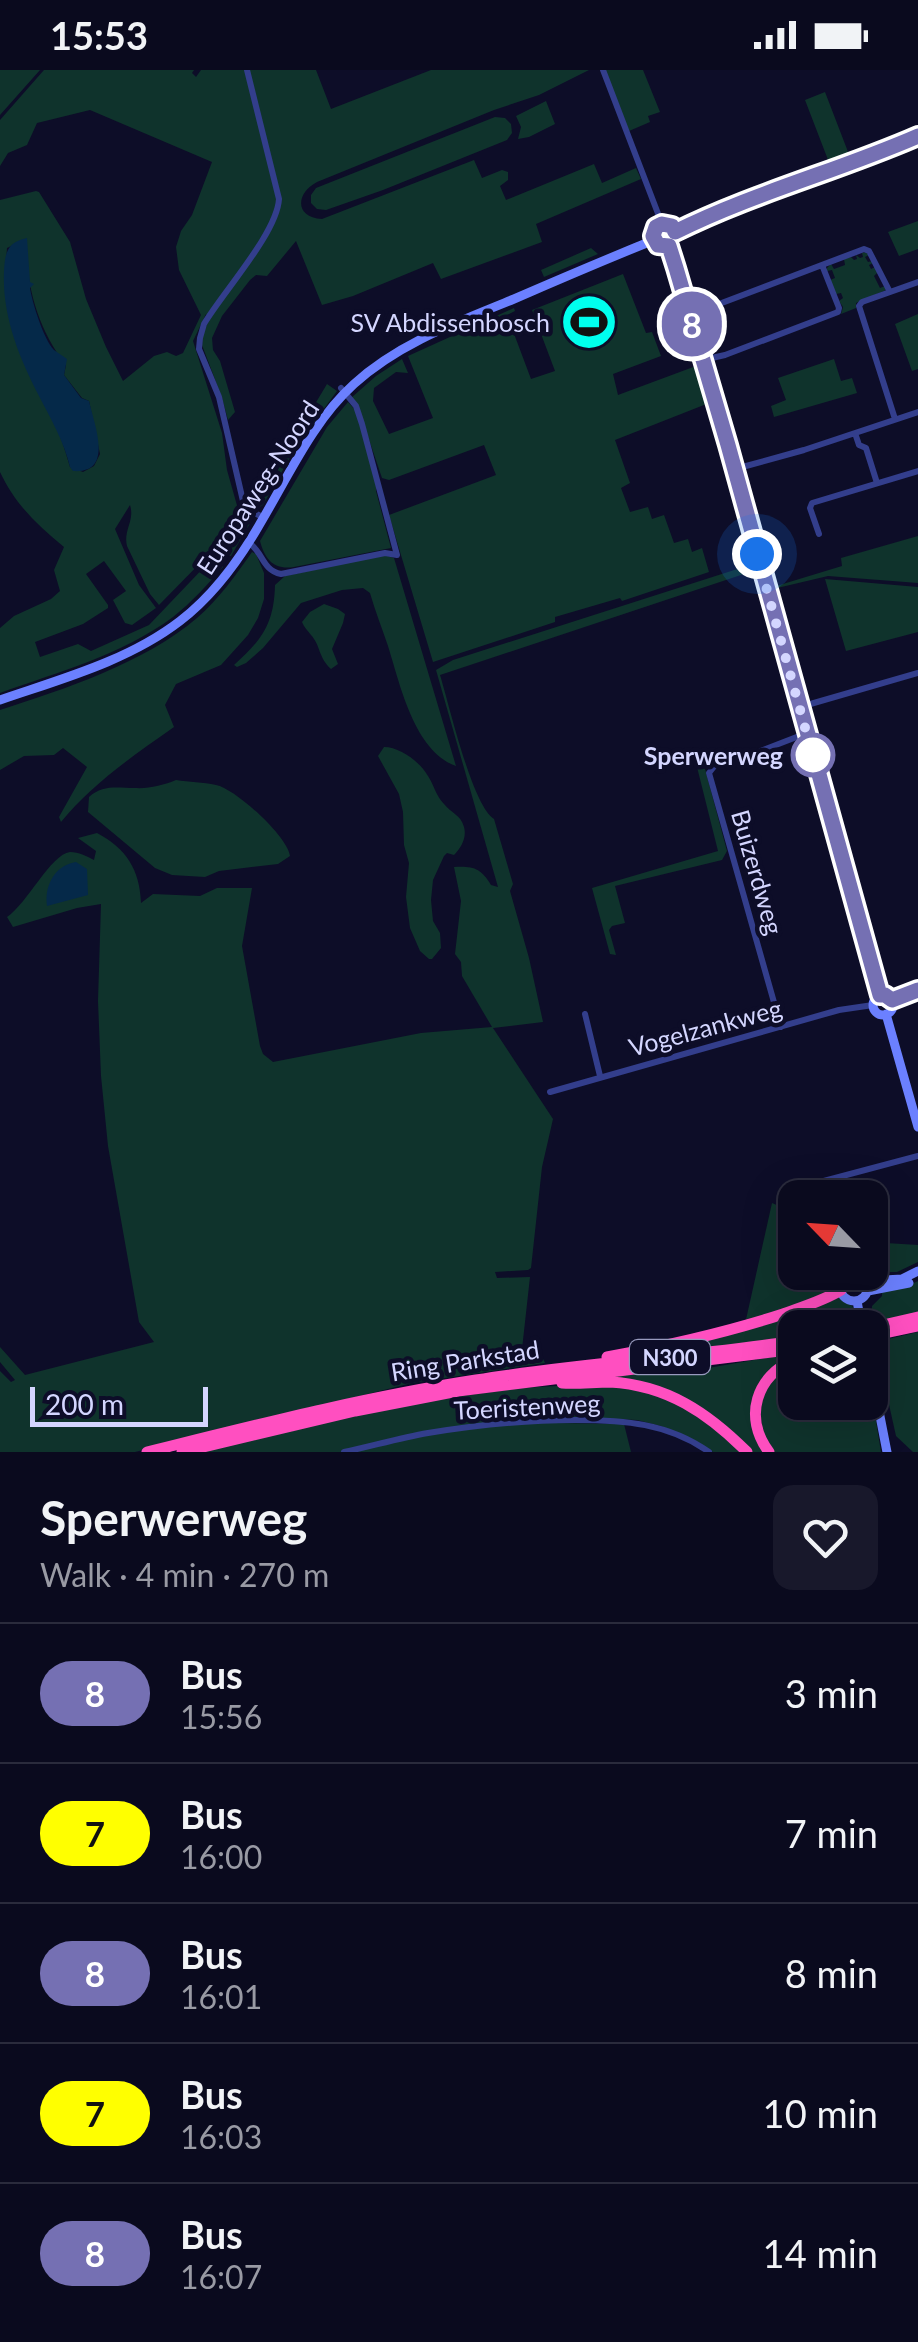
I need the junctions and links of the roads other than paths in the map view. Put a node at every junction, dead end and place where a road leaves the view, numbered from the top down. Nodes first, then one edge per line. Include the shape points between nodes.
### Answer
1 (247, 70) edge
2 (603, 70) edge
3 (918, 136) edge
4 (662, 224) junction
5 (675, 232) junction
6 (654, 240) junction
7 (669, 246) junction
8 (822, 265) junction
9 (918, 282) edge
10 (890, 292) junction
11 (690, 315) junction
12 (702, 360) junction
13 (342, 390) junction
14 (918, 412) edge
15 (895, 419) junction
16 (855, 433) junction
17 (735, 469) junction
18 (918, 471) edge
19 (877, 482) junction
20 (264, 518) junction
21 (819, 534) dead end
22 (249, 543) junction
23 (918, 673) edge
24 (0, 700) edge
25 (800, 707) junction
26 (806, 733) junction
27 (918, 990) edge
28 (880, 995) junction
29 (892, 1000) junction
30 (873, 1005) junction
31 (585, 1014) dead end
32 (886, 1014) junction
33 (780, 1027) junction
34 (600, 1076) junction
35 (911, 1084) edge
36 (550, 1092) dead end
37 (918, 1127) edge
38 (918, 1156) edge
39 (828, 1180) edge
40 (918, 1275) edge
41 (888, 1282) edge
42 (841, 1290) joint
43 (865, 1290) edge
44 (857, 1301) junction
45 (861, 1310) edge
46 (918, 1317) edge
47 (888, 1325) edge
48 (918, 1326) edge
49 (888, 1329) edge
50 (778, 1343) edge
51 (778, 1351) edge
52 (778, 1369) edge
53 (544, 1370) junction
54 (523, 1382) junction
55 (880, 1420) edge
56 (147, 1452) edge
57 (182, 1452) edge
58 (344, 1452) edge
59 (709, 1452) edge
60 (747, 1452) edge
61 (768, 1452) edge
62 (886, 1452) edge

1 - 20 street via 278,208 204,324 199,344 219,396 243,501
2 - 4 street
3 - 5 street
4 - 5 street
4 - 6 street
5 - 7 street
6 - 7 street
6 - 13 street, Europaweg-Noord via 421,340
7 - 11 street
8 - 10 street via 866,249
8 - 11 street
8 - 12 street via 836,313
9 - 10 street
10 - 15 street via 860,304
11 - 12 street
12 - 17 street
13 - 20 street, Europaweg-Noord
13 - 22 street via 356,406 397,555 281,574 266,567
14 - 15 street
15 - 16 street
16 - 17 street
16 - 19 street
17 - 25 street
18 - 19 street
19 - 21 street via 812,503
20 - 22 street, Europaweg-Noord
22 - 24 street, Europaweg-Noord via 216,588 164,633 90,669
23 - 25 street
25 - 26 street
26 - 28 street
26 - 33 street, Buizerdweg via 716,764 710,774
27 - 29 street
28 - 29 street
28 - 30 street
29 - 32 street
30 - 32 street
30 - 33 street, Vogelzankweg
31 - 34 street
32 - 35 street
33 - 34 street, Vogelzankweg
34 - 36 street, Vogelzankweg
35 - 37 street
38 - 39 street
40 - 41 street
42 - 44 street
42 - 53 highway, N300 via 732,1330
43 - 44 street
44 - 45 street
46 - 47 highway
48 - 49 highway
50 - 53 highway, Ring Parkstad / N300
51 - 54 highway, Ring Parkstad / N300
52 - 61 highway via 757,1397 755,1424
53 - 56 highway, Ring Parkstad / N300 via 374,1398
54 - 57 highway, Ring Parkstad / N300 via 355,1410
54 - 60 highway, N300 via 650,1388 701,1412
55 - 62 street
58 - 59 street, Toeristenweg via 449,1430 581,1420 647,1424

